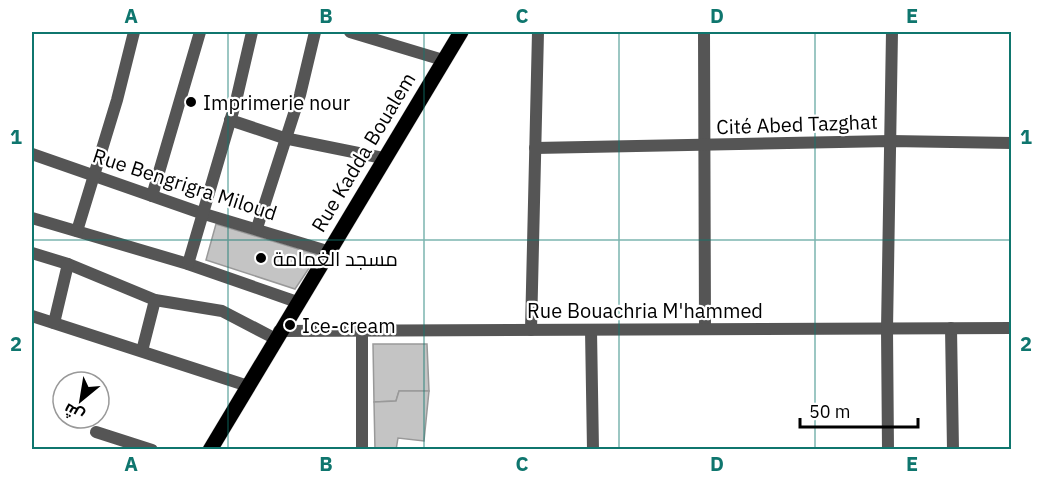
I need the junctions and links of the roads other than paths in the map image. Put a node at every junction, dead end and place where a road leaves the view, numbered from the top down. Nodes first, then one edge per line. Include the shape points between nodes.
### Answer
1 (134, 32) edge
2 (200, 32) edge
3 (252, 32) edge
4 (315, 32) edge
5 (350, 32) edge
6 (461, 32) edge
7 (538, 32) edge
8 (704, 32) edge
9 (892, 32) edge
10 (443, 60) junction
11 (230, 120) junction
12 (284, 138) junction
13 (891, 141) junction
14 (1011, 143) edge
15 (703, 146) junction
16 (535, 148) junction
17 (32, 154) edge
18 (383, 158) junction
19 (93, 176) junction
20 (152, 196) junction
21 (201, 213) junction
22 (32, 218) edge
23 (258, 228) junction
24 (77, 231) junction
25 (327, 251) junction
26 (32, 253) edge
27 (68, 264) junction
28 (188, 264) junction
29 (155, 300) junction
30 (297, 302) junction
31 (32, 316) edge
32 (54, 323) junction
33 (951, 328) junction
34 (1011, 328) edge
35 (705, 329) junction
36 (887, 329) junction
37 (531, 330) junction
38 (591, 330) junction
39 (362, 331) junction
40 (277, 335) junction
41 (142, 351) junction
42 (248, 386) junction
43 (96, 432) dead end
44 (152, 450) edge
45 (210, 450) edge
46 (362, 450) edge
47 (593, 450) edge
48 (888, 450) edge
49 (953, 450) edge

1 - 19 street
2 - 20 street
3 - 11 street
4 - 12 street via 300,95
5 - 10 street
6 - 10 main road, Rue Kadda Boualem
7 - 16 street
8 - 15 street, Cité Abed Tazghat
9 - 13 street, Cité Abed Tazghat
10 - 18 main road, Rue Kadda Boualem
11 - 12 street
11 - 21 street
12 - 18 street
12 - 23 street
13 - 14 street, Cité Abed Tazghat
13 - 15 street, Cité Abed Tazghat
13 - 36 street, Cité Abed Tazghat
15 - 16 street, Cité Abed Tazghat
15 - 35 street, Cité Abed Tazghat
16 - 37 street
17 - 19 street, Rue Bengrigra Miloud
18 - 25 main road, Rue Kadda Boualem
19 - 20 street, Rue Bengrigra Miloud
19 - 24 street
20 - 21 street, Rue Bengrigra Miloud
21 - 23 street, Rue Bengrigra Miloud
21 - 28 street
22 - 24 street
23 - 25 street, Rue Bengrigra Miloud
24 - 28 street
25 - 30 main road, Rue Kadda Boualem
26 - 27 street
27 - 29 street
27 - 32 street
28 - 30 street
29 - 40 street via 222,311
29 - 41 street
30 - 40 main road, Rue Kadda Boualem
31 - 32 street
32 - 41 street
33 - 34 street, Rue Bouachria M'hammed
33 - 36 street, Rue Bouachria M'hammed
33 - 49 street
35 - 36 street, Rue Bouachria M'hammed
35 - 38 street, Rue Bouachria M'hammed
36 - 48 street, Cité Abed Tazghat
37 - 38 street, Rue Bouachria M'hammed
37 - 39 street, Rue Bouachria M'hammed
38 - 47 street
39 - 40 street, Rue Bouachria M'hammed
39 - 46 street
40 - 42 main road, Rue Kadda Boualem
41 - 42 street
42 - 45 main road, Rue Kadda Boualem
43 - 44 street

